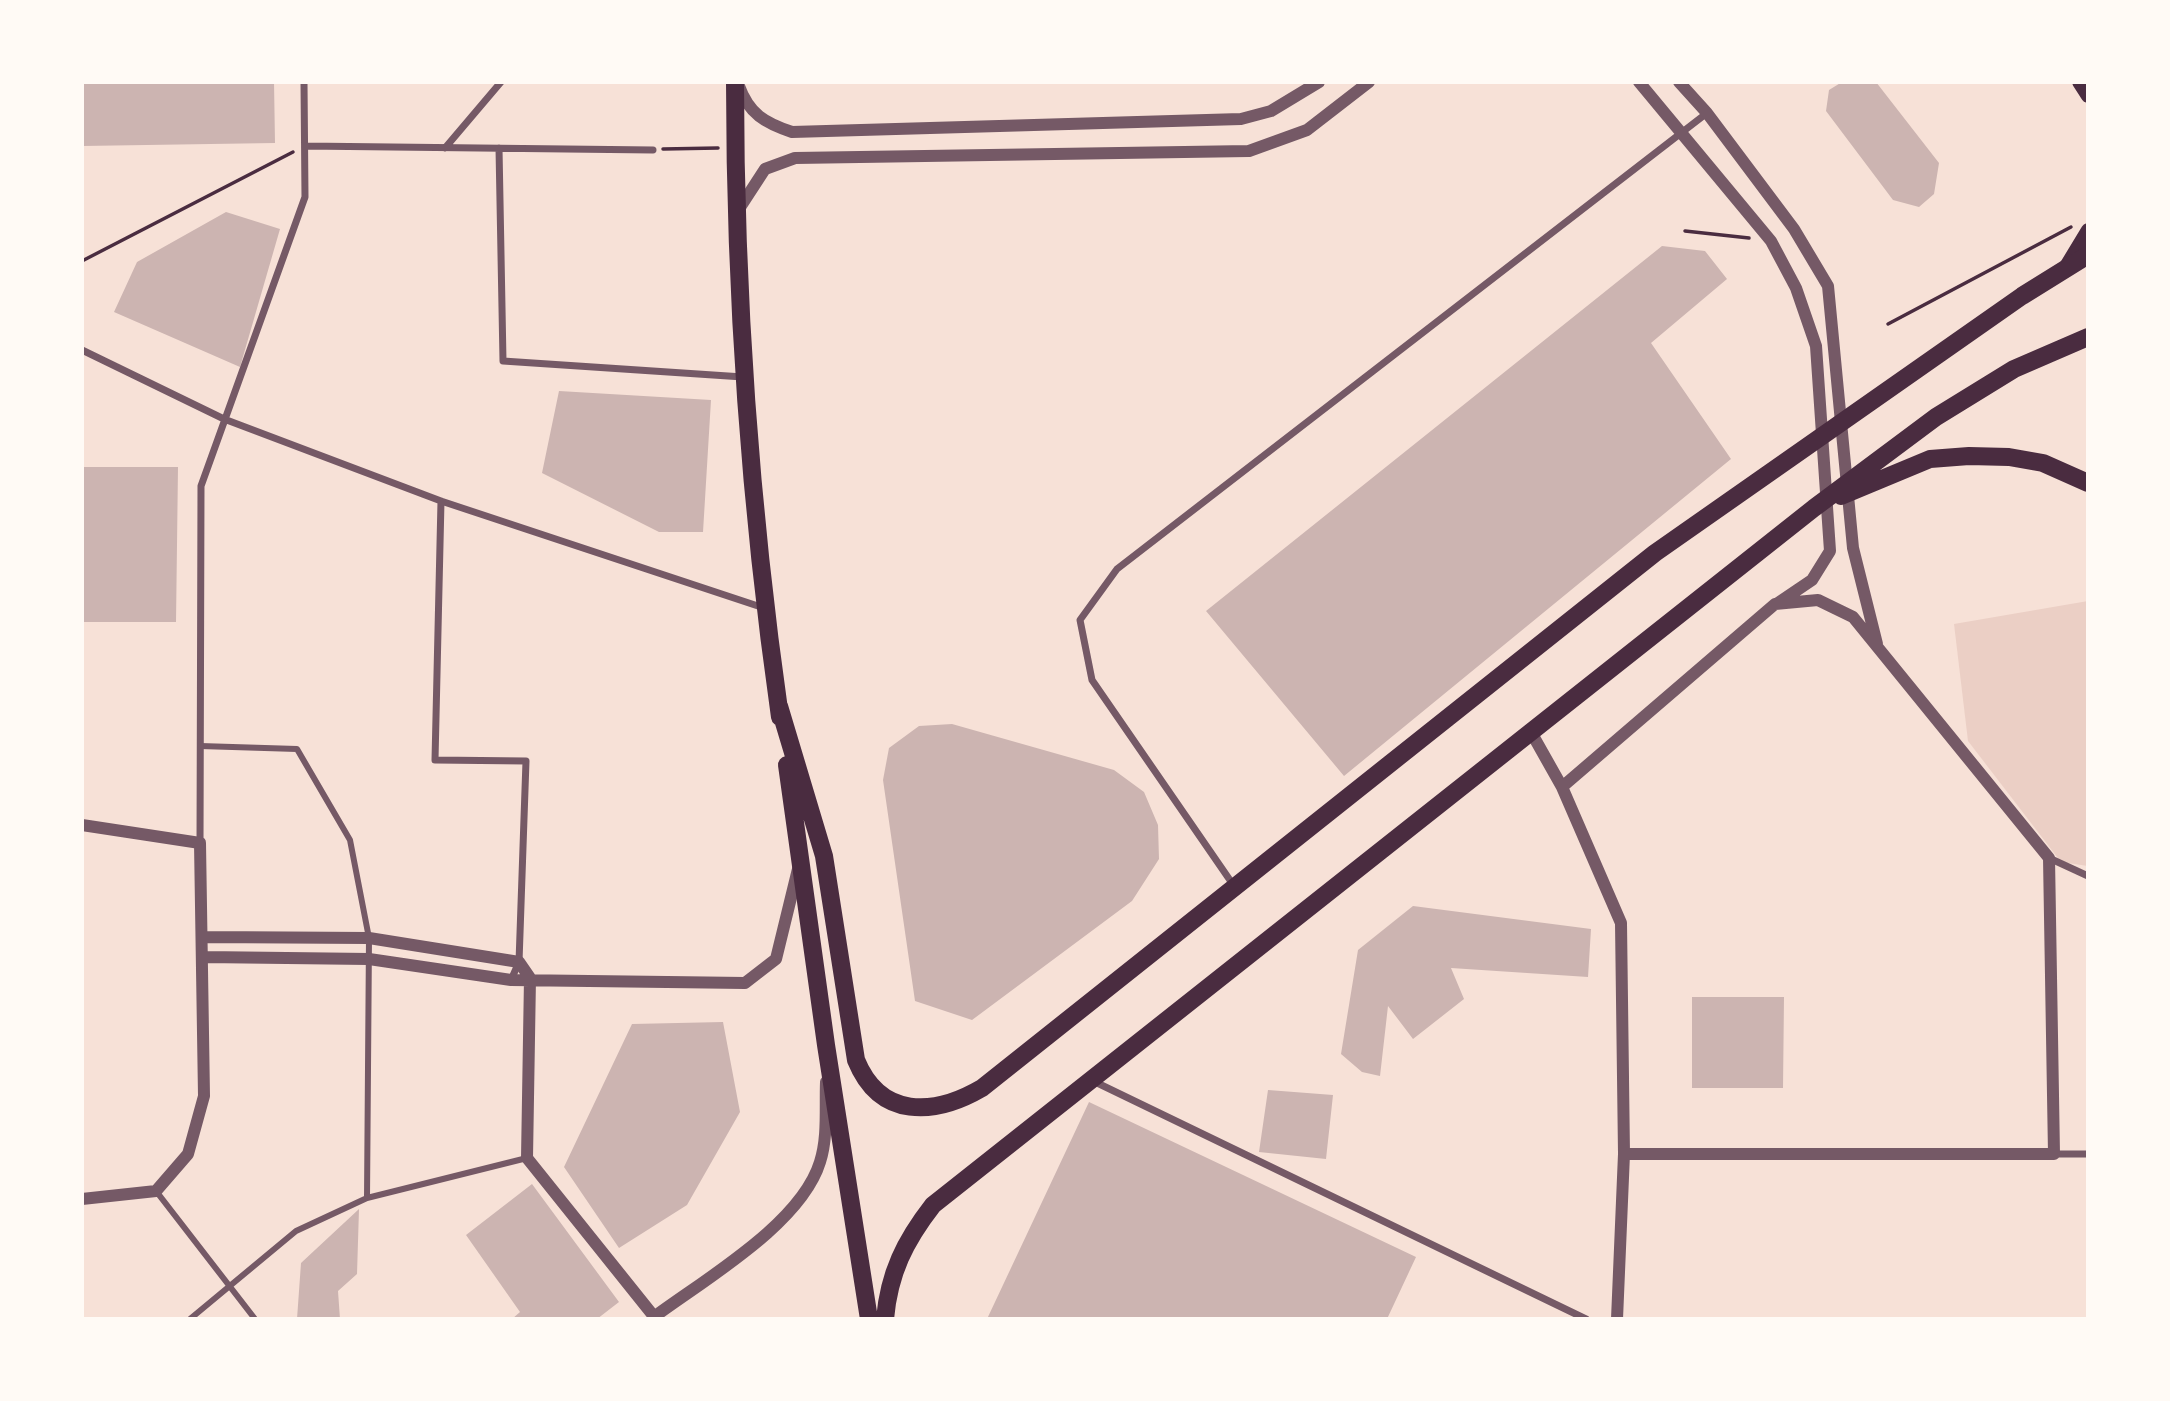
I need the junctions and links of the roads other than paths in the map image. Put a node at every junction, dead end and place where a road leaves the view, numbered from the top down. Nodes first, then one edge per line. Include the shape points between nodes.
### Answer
1 (304, 82) edge
2 (501, 82) edge
3 (736, 82) edge
4 (1320, 82) edge
5 (1369, 82) edge
6 (1639, 82) edge
7 (1679, 82) edge
8 (2080, 82) edge
9 (2088, 96) edge
10 (1707, 113) junction
11 (1681, 131) junction
12 (305, 146) junction
13 (445, 148) junction
14 (499, 148) junction
15 (653, 150) road end
16 (736, 212) junction
17 (2082, 227) edge
18 (2088, 256) edge
19 (2064, 270) junction
20 (2088, 337) edge
21 (82, 350) edge
22 (743, 377) junction
23 (224, 419) junction
24 (2088, 483) edge
25 (441, 501) junction
26 (1814, 508) junction
27 (1775, 604) junction
28 (765, 608) junction
29 (1879, 650) junction
30 (779, 706) junction
31 (1531, 732) junction
32 (200, 746) junction
33 (1562, 787) junction
34 (82, 825) edge
35 (200, 844) junction
36 (2049, 858) junction
37 (801, 859) junction
38 (2088, 876) edge
39 (1234, 886) junction
40 (204, 937) junction
41 (369, 939) junction
42 (204, 957) junction
43 (369, 959) junction
44 (519, 962) junction
45 (530, 978) junction
46 (511, 980) junction
47 (826, 1045) junction
48 (1090, 1080) junction
49 (1624, 1154) junction
50 (2054, 1154) junction
51 (2088, 1154) edge
52 (527, 1158) junction
53 (156, 1191) junction
54 (368, 1198) junction
55 (82, 1199) edge
56 (229, 1288) junction
57 (1614, 1317) edge
58 (654, 1318) edge
59 (190, 1319) edge
60 (255, 1319) edge
61 (869, 1319) edge
62 (885, 1319) edge
63 (1587, 1319) edge

1 - 12 street
2 - 13 street
3 - 4 street via 745,103 763,122 792,132 1241,119 1270,111
3 - 16 main road
5 - 16 street via 1307,130 1249,151 794,158 765,169
6 - 11 street
7 - 10 street
8 - 9 main road
10 - 11 street
10 - 29 street via 1794,229 1828,286 1853,548
11 - 27 street via 1772,241 1796,288 1816,346 1830,551 1812,580
11 - 39 street via 1117,569 1080,620 1092,680
12 - 13 street
12 - 23 street via 305,197
13 - 14 street
14 - 15 street
14 - 22 street via 503,361
16 - 22 main road
17 - 19 main road
18 - 19 main road
19 - 39 main road via 1655,553
20 - 26 main road via 2014,369 1947,411
21 - 23 street
22 - 28 main road
23 - 25 street
23 - 32 street via 201,486
24 - 26 main road via 2043,463 2009,457 1930,459
25 - 28 street
25 - 44 street via 435,760 526,761
26 - 31 main road
27 - 29 street via 1818,600 1853,617
27 - 33 street
28 - 30 main road
29 - 36 street
30 - 37 main road
30 - 39 main road via 824,856 856,1060 864,1080 893,1102 914,1108 939,1107 982,1088
31 - 33 street
31 - 48 main road
32 - 35 street
32 - 41 street via 297,749 350,840
33 - 49 street via 1621,923
34 - 35 street
35 - 40 street
36 - 38 street
36 - 50 street
37 - 45 street via 776,959 745,984
37 - 47 main road
40 - 41 street
40 - 42 street
41 - 43 street
41 - 44 street
42 - 43 street
42 - 53 street via 204,1096 188,1154
43 - 46 street
43 - 54 street
44 - 45 street
44 - 46 street
45 - 46 street
45 - 52 street
47 - 58 street via 825,1140 808,1188 777,1225
47 - 61 main road
48 - 62 main road via 933,1205 897,1258
48 - 63 street
49 - 50 street
49 - 57 street
50 - 51 street
52 - 54 street
52 - 58 street
53 - 55 street
53 - 56 street
54 - 56 street via 296,1231
56 - 59 street
56 - 60 street

